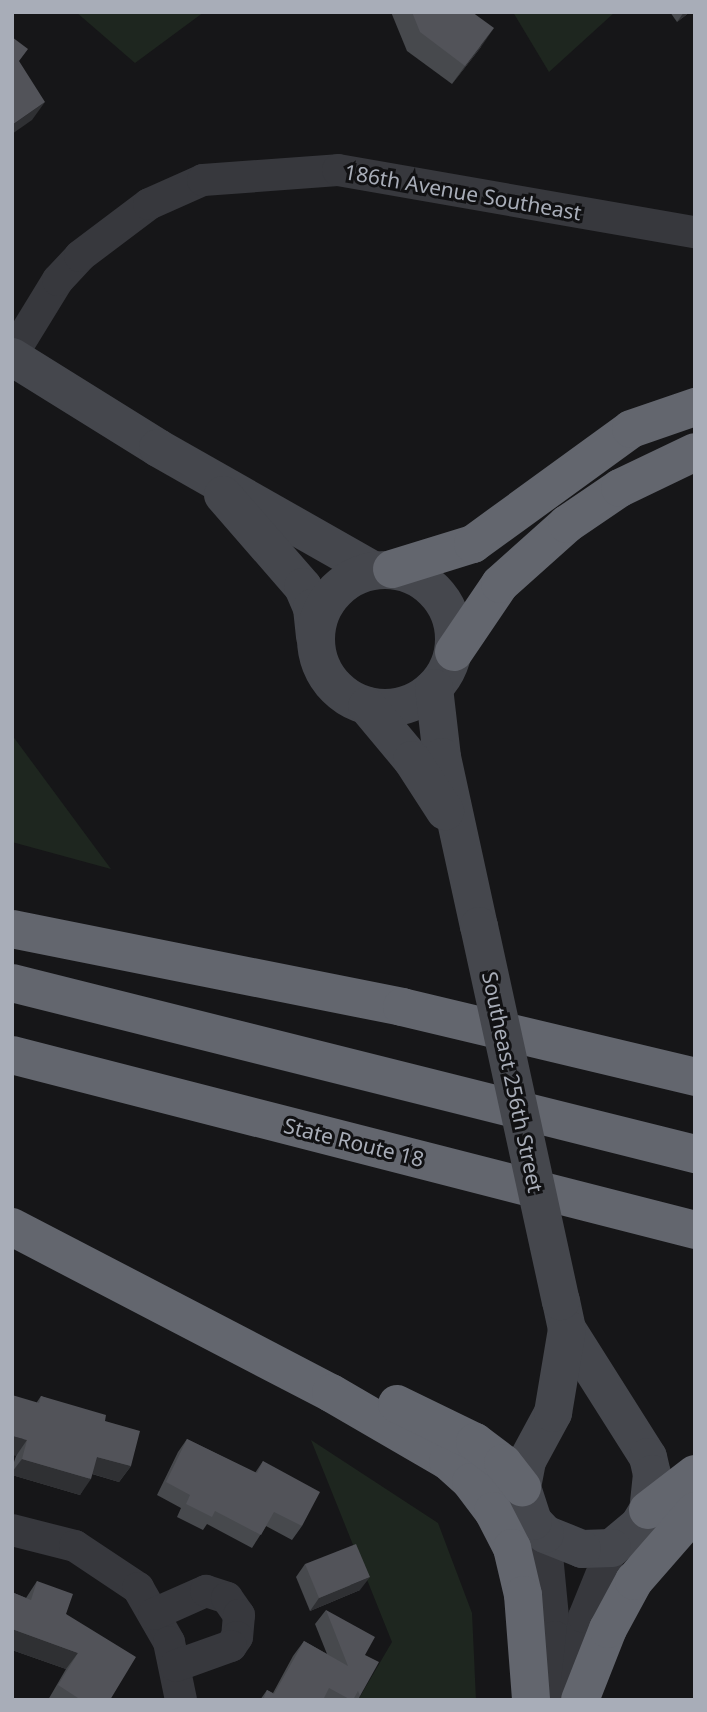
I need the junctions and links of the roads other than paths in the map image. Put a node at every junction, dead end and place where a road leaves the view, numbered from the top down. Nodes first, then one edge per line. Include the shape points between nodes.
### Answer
1 (695, 232) edge
2 (12, 356) edge
3 (695, 407) edge
4 (695, 452) edge
5 (211, 479) junction
6 (383, 570) junction
7 (315, 638) junction
8 (453, 652) junction
9 (434, 688) junction
10 (367, 706) junction
11 (458, 834) junction
12 (12, 929) edge
13 (12, 983) edge
14 (12, 1055) edge
15 (695, 1077) edge
16 (695, 1154) edge
17 (12, 1227) edge
18 (695, 1230) edge
19 (158, 1300) junction
20 (564, 1315) junction
21 (695, 1474) edge
22 (522, 1487) junction
23 (648, 1510) junction
24 (695, 1511) edge
25 (12, 1530) edge
26 (545, 1534) junction
27 (612, 1548) junction
28 (154, 1614) junction
29 (172, 1654) junction
30 (181, 1700) edge
31 (531, 1700) edge
32 (549, 1700) edge
33 (578, 1700) edge

1 - 2 street, 186th Avenue Southeast via 338,170 203,180 149,204 80,256 58,280
2 - 5 main road
3 - 6 highway via 631,429 473,544
4 - 8 highway via 620,488 567,524 500,584
5 - 6 main road
5 - 7 main road via 297,579 312,608
6 - 7 main road via 351,578 332,593 320,614
6 - 8 main road via 414,575 440,598 454,629
7 - 10 main road via 329,681
8 - 9 main road
9 - 10 main road via 403,706
9 - 11 main road, Southeast 256th Street
10 - 11 main road, Southeast 256th Street via 412,760
11 - 20 main road, Southeast 256th Street, bridge
12 - 15 highway via 402,1007
13 - 16 highway
14 - 18 highway, State Route 18
17 - 19 highway
19 - 22 highway via 327,1364 475,1442 503,1463
19 - 31 highway via 412,1439 471,1482 512,1548 523,1595
20 - 22 main road via 553,1413 527,1461
20 - 23 main road via 648,1457 653,1487
21 - 23 highway
22 - 26 main road via 533,1521
23 - 27 main road via 639,1525
24 - 33 highway via 634,1581
25 - 28 street via 75,1546 111,1567 138,1588
26 - 27 main road via 582,1549
26 - 32 street via 555,1637
27 - 33 street via 584,1617
28 - 29 street
28 - 29 street via 206,1591 227,1598 239,1615 237,1637 230,1646
29 - 30 street

